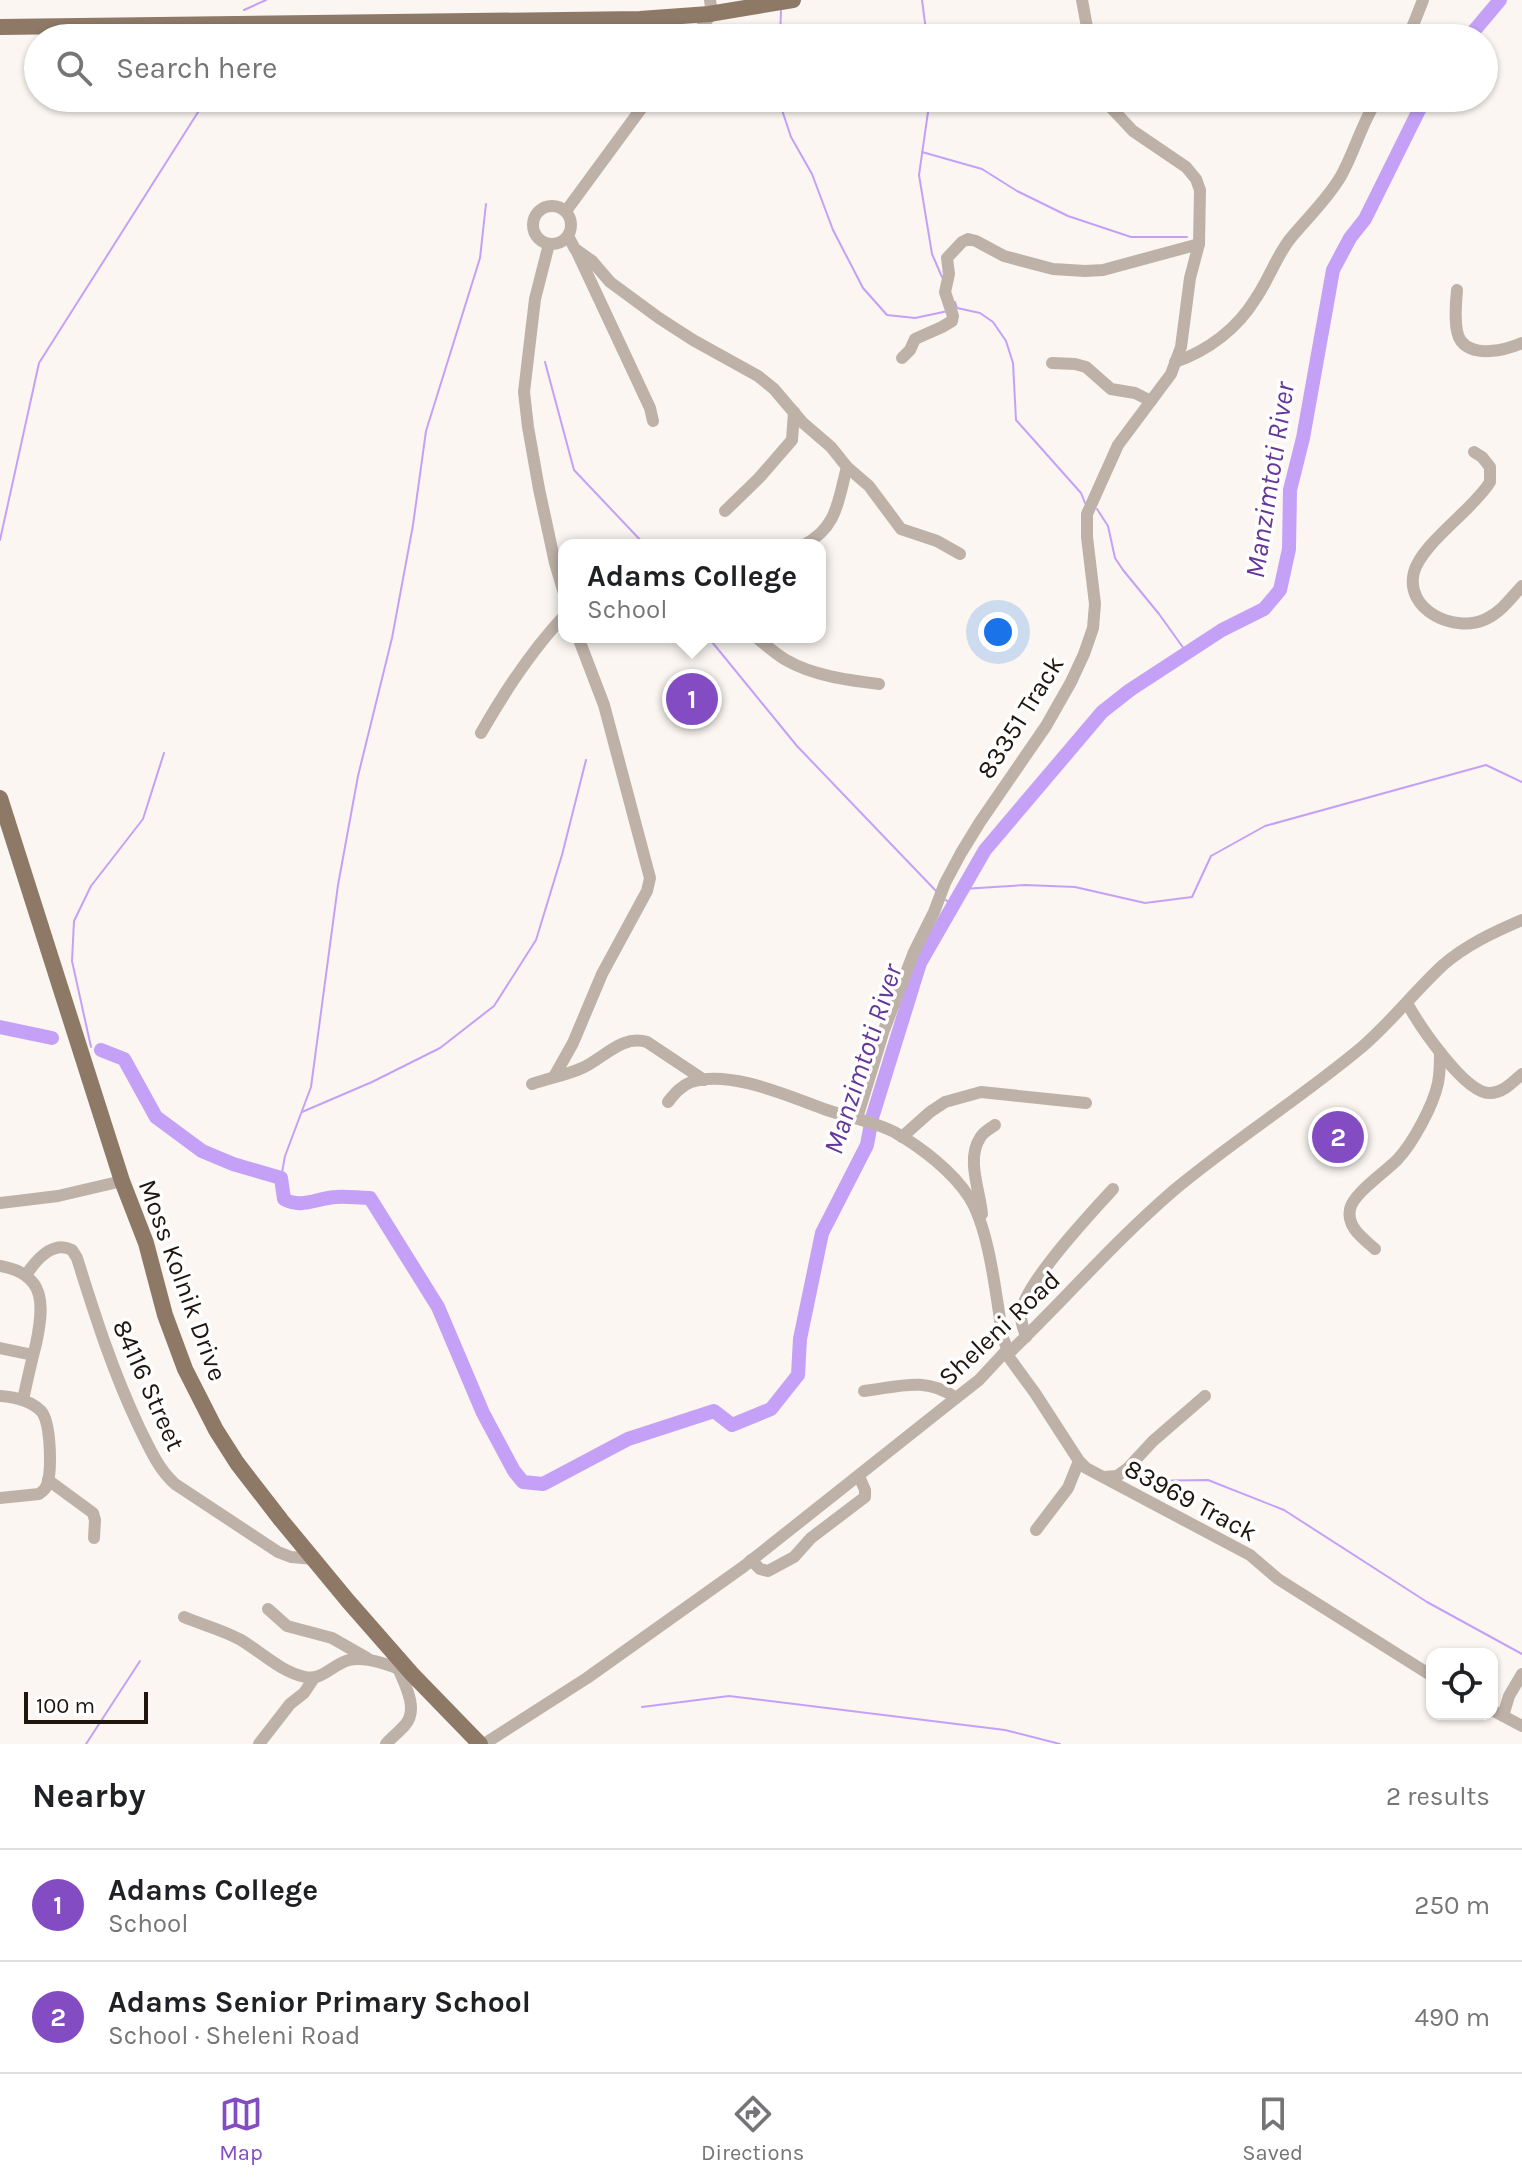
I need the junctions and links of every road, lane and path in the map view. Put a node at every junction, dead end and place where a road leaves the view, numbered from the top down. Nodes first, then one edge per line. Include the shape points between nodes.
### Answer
1 (793, 0) edge
2 (1082, 0) edge
3 (1423, 0) edge
4 (711, 6) edge
5 (240, 24) edge
6 (701, 24) edge
7 (1086, 24) edge
8 (1414, 24) edge
9 (0, 27) edge
10 (24, 27) edge
11 (639, 112) edge
12 (1113, 112) edge
13 (1371, 112) edge
14 (566, 211) junction
15 (568, 236) junction
16 (549, 244) junction
17 (1199, 244) junction
18 (575, 249) junction
19 (1457, 290) dead end
20 (1522, 343) edge
21 (902, 358) dead end
22 (1175, 362) junction
23 (1052, 363) dead end
24 (1151, 401) junction
25 (794, 412) junction
26 (653, 421) dead end
27 (814, 432) junction
28 (792, 440) junction
29 (1474, 452) dead end
30 (847, 467) junction
31 (725, 511) dead end
32 (815, 539) edge
33 (960, 554) dead end
34 (558, 573) edge
35 (1522, 586) edge
36 (558, 622) edge
37 (580, 643) edge
38 (763, 643) edge
39 (879, 684) dead end
40 (481, 733) dead end
41 (0, 798) edge
42 (1522, 920) edge
43 (1407, 1003) junction
44 (1440, 1052) junction
45 (1522, 1074) edge
46 (555, 1075) junction
47 (704, 1080) junction
48 (532, 1084) dead end
49 (668, 1102) dead end
50 (1086, 1103) dead end
51 (861, 1119) junction
52 (995, 1125) dead end
53 (902, 1137) junction
54 (122, 1181) junction
55 (1113, 1189) dead end
56 (0, 1203) edge
57 (982, 1225) junction
58 (1375, 1249) dead end
59 (0, 1266) edge
60 (26, 1275) junction
61 (1026, 1337) junction
62 (0, 1348) edge
63 (1007, 1353) junction
64 (33, 1355) junction
65 (864, 1391) dead end
66 (0, 1396) edge
67 (1205, 1396) dead end
68 (956, 1398) junction
69 (23, 1400) junction
70 (1079, 1461) junction
71 (859, 1476) junction
72 (1104, 1477) junction
73 (48, 1480) junction
74 (0, 1498) edge
75 (1036, 1530) dead end
76 (94, 1538) dead end
77 (314, 1559) junction
78 (751, 1560) junction
79 (268, 1609) dead end
80 (184, 1617) dead end
81 (373, 1661) junction
82 (405, 1671) junction
83 (1426, 1672) edge
84 (1522, 1674) edge
85 (314, 1678) junction
86 (1498, 1713) edge
87 (1522, 1726) edge
88 (259, 1744) edge
89 (386, 1744) edge
90 (482, 1744) edge

1 - 4 main road
2 - 7 street
3 - 8 street
4 - 5 main road via 640,19
4 - 6 street
9 - 10 main road
11 - 14 street
12 - 17 street, 83351 Track via 1193,173 1200,190
13 - 22 street via 1332,191 1290,240 1257,298 1228,331
14 - 15 street via 571,221
14 - 16 street via 551,206 534,219 536,235
15 - 16 street
15 - 18 street
16 - 34 street via 535,299 524,392
17 - 21 street via 1085,271 1053,269 1004,256 972,239 965,241 946,261 945,292 953,318 915,339
17 - 22 street, 83351 Track
18 - 25 street via 659,318 758,376
18 - 26 street
19 - 20 street via 1460,341 1488,351
22 - 24 street, 83351 Track
23 - 24 street via 1086,367 1111,389
24 - 51 street, 83351 Track via 1118,445 1087,514 1095,604 1084,654 1046,726 949,876 884,1030
25 - 27 street
25 - 28 street
27 - 28 street
27 - 30 street
28 - 31 street
29 - 35 street via 1490,467 1490,482 1419,560 1415,591 1434,615 1462,625 1485,620
30 - 32 street via 827,526
30 - 33 street via 869,486 901,529
36 - 40 street
37 - 46 street via 604,705 650,878
38 - 39 street via 805,669
41 - 54 main road, Moss Kolnik Drive
42 - 43 street, Sheleni Road via 1464,949
43 - 44 street
43 - 61 street, Sheleni Road via 1342,1063 1172,1192
44 - 45 street via 1485,1093 1502,1090
44 - 58 street via 1437,1086 1410,1144 1350,1209 1354,1230
46 - 47 street via 639,1040
46 - 48 street
47 - 49 street via 682,1087
47 - 51 street via 741,1081
50 - 53 street via 981,1092 945,1102
51 - 53 street
52 - 57 street via 980,1138 974,1168
53 - 57 street via 959,1183
54 - 56 street
54 - 77 main road, Moss Kolnik Drive via 195,1391 237,1463
55 - 61 street via 1026,1297 1021,1312
57 - 63 street
59 - 60 street
60 - 64 street via 42,1306
60 - 77 street, 84116 Street via 50,1251 72,1250 114,1371 167,1476 278,1552
61 - 63 street, Sheleni Road
62 - 64 street
63 - 68 street, Sheleni Road
63 - 70 street, 83969 Track
64 - 69 street
65 - 68 street via 915,1384
66 - 69 street
67 - 72 street via 1127,1469
68 - 71 street, Sheleni Road
69 - 73 street via 41,1411 47,1422
70 - 72 street, 83969 Track
70 - 75 street via 1068,1488
71 - 78 street, Sheleni Road
71 - 78 street via 865,1497 794,1557 768,1571
72 - 83 street, 83969 Track via 1250,1555 1278,1579
73 - 74 street via 39,1494
73 - 76 street via 93,1513
77 - 82 main road, Moss Kolnik Drive
78 - 90 street, Sheleni Road via 587,1678
79 - 81 street via 287,1626 332,1638
80 - 85 street via 227,1633 285,1669
81 - 82 street
81 - 85 street via 349,1660
82 - 89 street via 411,1713
82 - 90 main road, Moss Kolnik Drive
84 - 86 street
85 - 88 street
86 - 87 street

